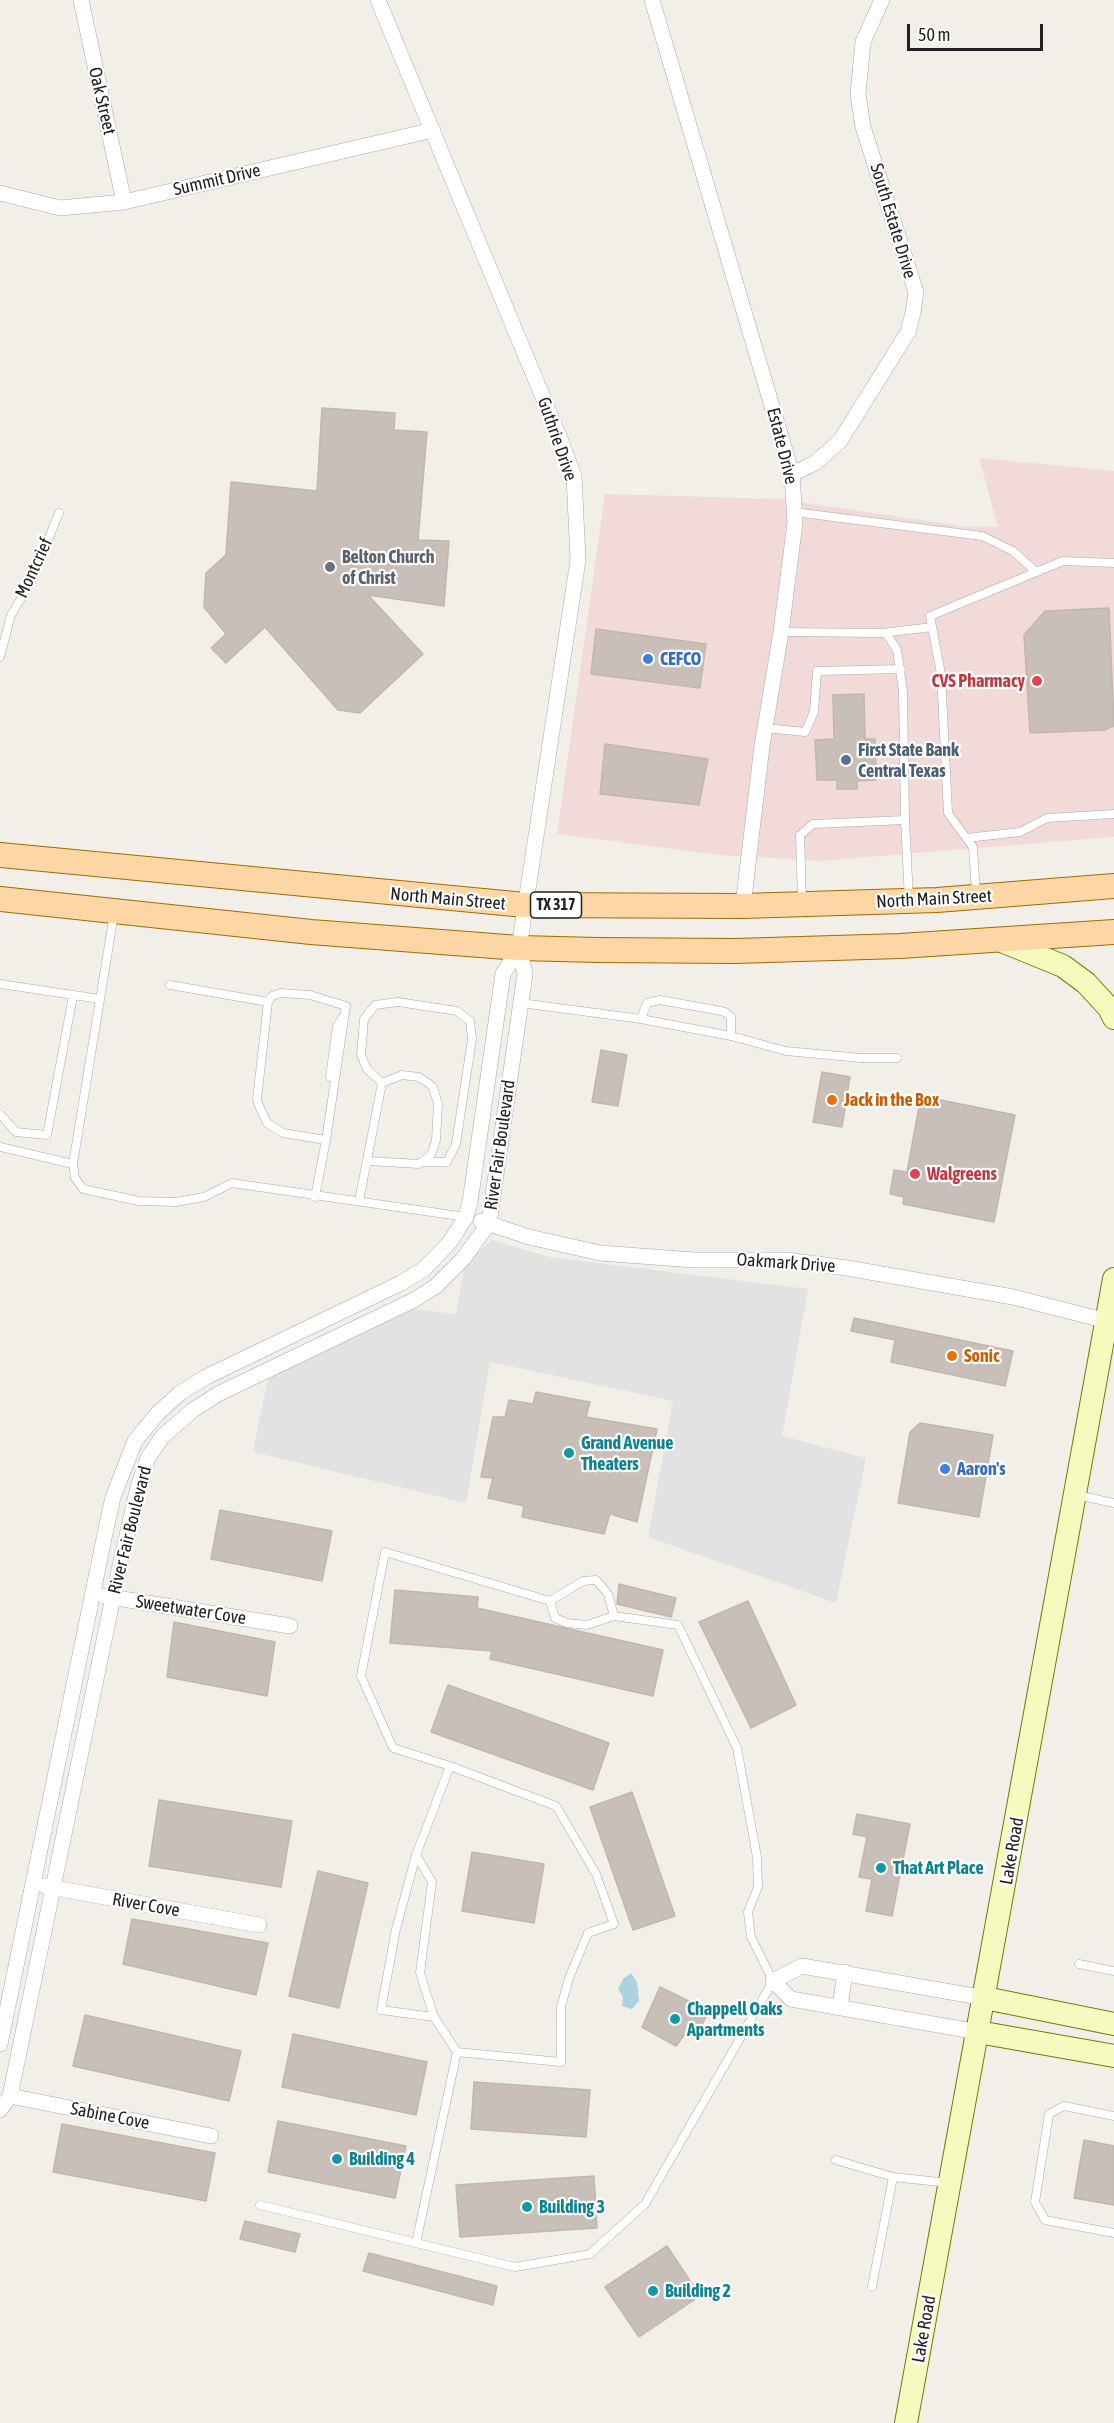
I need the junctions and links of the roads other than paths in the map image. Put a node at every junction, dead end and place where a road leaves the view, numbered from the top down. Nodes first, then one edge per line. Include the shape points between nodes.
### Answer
1 (81, 0) edge
2 (378, 0) edge
3 (652, 0) edge
4 (882, 0) edge
5 (433, 130) junction
6 (0, 193) edge
7 (124, 202) junction
8 (792, 474) junction
9 (794, 512) junction
10 (59, 513) dead end
11 (1114, 563) edge
12 (1036, 572) junction
13 (932, 627) junction
14 (781, 632) junction
15 (886, 633) junction
16 (0, 657) edge
17 (901, 669) junction
18 (765, 728) junction
19 (1114, 814) edge
20 (904, 820) junction
21 (967, 838) junction
22 (0, 855) edge
23 (1114, 885) edge
24 (976, 897) junction
25 (0, 899) edge
26 (909, 901) junction
27 (802, 904) junction
28 (525, 905) junction
29 (743, 906) junction
30 (114, 911) junction
31 (1114, 932) edge
32 (999, 940) junction
33 (519, 948) junction
34 (0, 984) edge
35 (170, 985) dead end
36 (73, 996) junction
37 (100, 999) junction
38 (268, 1002) junction
39 (521, 1003) junction
40 (1114, 1018) edge
41 (641, 1019) junction
42 (731, 1036) junction
43 (897, 1058) dead end
44 (382, 1083) junction
45 (0, 1114) edge
46 (326, 1140) junction
47 (0, 1147) edge
48 (369, 1161) junction
49 (424, 1162) junction
50 (73, 1164) junction
51 (315, 1197) junction
52 (359, 1201) junction
53 (466, 1217) junction
54 (489, 1223) junction
55 (1114, 1279) edge
56 (1107, 1321) junction
57 (150, 1422) junction
58 (162, 1437) junction
59 (1075, 1494) junction
60 (1114, 1503) edge
61 (92, 1594) junction
62 (113, 1597) junction
63 (550, 1601) junction
64 (614, 1616) junction
65 (290, 1626) dead end
66 (450, 1766) junction
67 (416, 1855) junction
68 (34, 1884) junction
69 (53, 1889) junction
70 (259, 1925) dead end
71 (1079, 1964) dead end
72 (1114, 1971) edge
73 (845, 1972) junction
74 (773, 1981) junction
75 (985, 1998) junction
76 (840, 2007) junction
77 (434, 2017) junction
78 (1114, 2024) edge
79 (978, 2032) junction
80 (0, 2044) edge
81 (457, 2052) junction
82 (1114, 2056) edge
83 (10, 2096) junction
84 (0, 2110) edge
85 (1114, 2116) edge
86 (211, 2136) dead end
87 (836, 2160) dead end
88 (893, 2177) junction
89 (950, 2183) junction
90 (260, 2205) dead end
91 (1114, 2233) edge
92 (416, 2243) junction
93 (872, 2287) dead end
94 (906, 2423) edge

1 - 7 street, Oak Street
2 - 5 street, Guthrie Drive
3 - 8 street, Estate Drive
4 - 8 street, South Estate Drive via 863,42 858,94 863,127 916,292 913,313 908,332 840,441 815,463
5 - 7 street, Summit Drive
5 - 28 street, Guthrie Drive via 574,476 578,560
6 - 7 street, Summit Drive via 60,208
8 - 9 street, Estate Drive
9 - 12 lane via 982,536 1013,551
9 - 14 street, Estate Drive
10 - 16 lane, Montcrief via 31,582 11,615
11 - 12 lane via 1064,561
12 - 13 lane via 930,616
13 - 15 lane
13 - 21 lane via 941,674 948,813
14 - 15 lane
14 - 18 street, Estate Drive
15 - 17 lane via 897,650
17 - 18 lane via 817,671 814,712 806,732
17 - 20 lane
18 - 29 street, Estate Drive
19 - 21 lane via 1047,818 1020,832
20 - 26 lane
20 - 27 lane via 813,824 800,835
21 - 24 lane via 973,847
22 - 28 main road, North Main Street / TX 317
23 - 24 main road, North Main Street / TX 317
24 - 26 main road, North Main Street / TX 317
25 - 30 main road
26 - 27 main road, North Main Street / TX 317
27 - 29 main road, North Main Street / TX 317
28 - 29 main road, North Main Street / TX 317
28 - 33 street, River Fair Boulevard
30 - 33 main road
30 - 37 lane
31 - 32 main road
32 - 33 main road via 735,951
32 - 40 main road via 1063,966 1086,983
33 - 39 street, River Fair Boulevard via 525,974
33 - 53 street, River Fair Boulevard via 503,975
34 - 36 lane
35 - 38 lane
36 - 37 lane
36 - 45 lane via 47,1135 16,1132
37 - 50 lane
38 - 46 lane via 257,1098 262,1115 283,1133
38 - 46 lane via 281,993 310,995 346,1006
39 - 41 lane
39 - 54 street, River Fair Boulevard
41 - 42 lane
41 - 42 lane via 647,1003 660,1000 725,1011 731,1017
42 - 43 lane via 786,1051
44 - 48 lane
44 - 49 lane via 402,1075 419,1077 433,1087 438,1104 436,1140
44 - 49 lane via 367,1069 361,1055 364,1019 375,1005 398,1002 457,1011 470,1022 472,1039 456,1144 447,1162
46 - 51 lane
47 - 50 lane
48 - 49 lane via 406,1165
48 - 52 lane
50 - 51 lane via 75,1178 83,1189 139,1201 176,1202 204,1197 232,1183
51 - 52 lane
52 - 53 lane
53 - 54 street, Oakmark Drive
53 - 57 street, River Fair Boulevard via 450,1242 424,1269 206,1377 180,1393
54 - 56 street, Oakmark Drive via 529,1237 600,1253 694,1260 787,1260 847,1268 1013,1297
54 - 58 street, River Fair Boulevard via 463,1259 436,1286 218,1395 192,1410
55 - 56 main road, Lake Road
56 - 59 main road, Lake Road
57 - 58 street
57 - 61 street, River Fair Boulevard via 135,1441 113,1497
58 - 62 street, River Fair Boulevard via 142,1472
59 - 60 lane
59 - 75 main road, Lake Road
61 - 62 street, Sweetwater Cove
61 - 68 street, River Fair Boulevard
62 - 65 street, Sweetwater Cove
62 - 69 street, River Fair Boulevard
63 - 64 lane via 555,1618 567,1623 587,1625
63 - 64 lane via 583,1581 596,1580 608,1594
63 - 66 lane via 385,1552 361,1676 393,1748
64 - 74 lane via 678,1625 737,1748 757,1857 758,1887 748,1912 751,1937
66 - 67 lane
66 - 81 lane via 556,1806 596,1874 614,1924 588,1933 569,1978 561,2007 561,2062
67 - 77 lane via 432,1881 420,1973
67 - 77 lane via 396,1929 381,2010
68 - 69 street, River Cove
68 - 80 street, River Fair Boulevard
69 - 70 street, River Cove
69 - 83 street, River Fair Boulevard
71 - 72 lane
73 - 74 street via 802,1966
73 - 75 street
73 - 76 street
74 - 76 street via 791,1999
74 - 92 lane via 645,2204 590,2254 515,2267
75 - 78 main road
75 - 79 main road, Lake Road
76 - 79 street
77 - 81 lane
79 - 82 main road
79 - 89 main road, Lake Road
81 - 92 lane
83 - 84 street, River Fair Boulevard
83 - 86 street, Sabine Cove
85 - 91 lane via 1064,2106 1049,2114 1035,2202 1045,2220
87 - 88 lane
88 - 89 lane
88 - 93 lane
89 - 94 main road, Lake Road
90 - 92 lane

